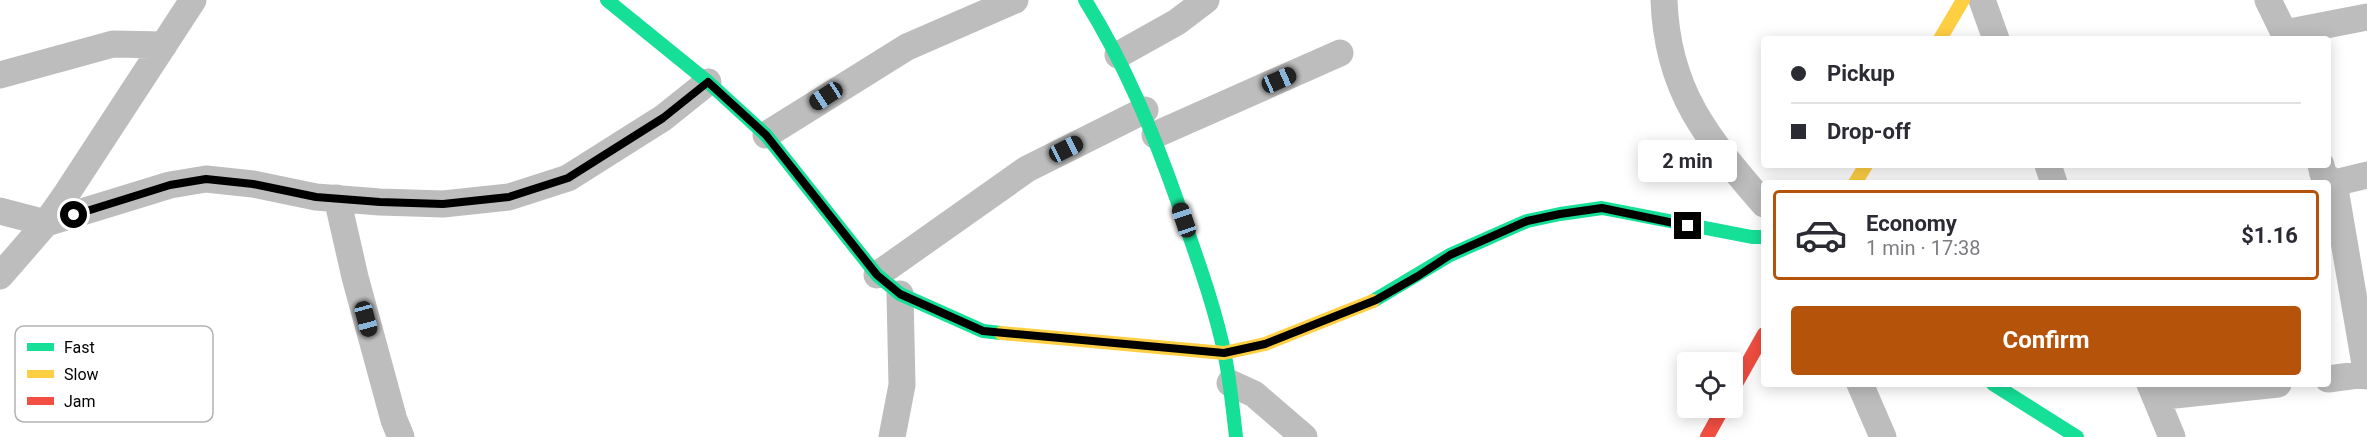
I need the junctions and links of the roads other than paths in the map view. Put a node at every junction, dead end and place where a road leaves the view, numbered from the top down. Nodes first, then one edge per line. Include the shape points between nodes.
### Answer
1 (193, 0) edge
2 (607, 0) edge
3 (1015, 0) edge
4 (1085, 0) edge
5 (1206, 0) edge
6 (1664, 0) edge
7 (1962, 0) edge
8 (1982, 0) edge
9 (2268, 0) edge
10 (2367, 17) edge
11 (1942, 36) edge
12 (1995, 36) edge
13 (2286, 36) edge
14 (164, 45) junction
15 (1341, 53) dead end
16 (1118, 55) junction
17 (0, 75) edge
18 (708, 82) junction
19 (1145, 110) junction
20 (766, 135) junction
21 (1155, 135) junction
22 (2328, 174) edge
23 (2367, 175) edge
24 (2331, 189) edge
25 (337, 198) junction
26 (1761, 200) edge
27 (0, 211) edge
28 (46, 223) junction
29 (1761, 237) edge
30 (877, 275) junction
31 (0, 276) edge
32 (900, 294) junction
33 (1761, 339) edge
34 (1224, 353) junction
35 (1743, 371) edge
36 (2367, 375) edge
37 (2331, 379) edge
38 (1230, 383) junction
39 (1861, 387) edge
40 (1999, 387) edge
41 (2224, 387) edge
42 (2153, 391) edge
43 (1717, 418) edge
44 (401, 437) edge
45 (892, 437) edge
46 (1236, 437) edge
47 (1304, 437) edge
48 (1707, 437) edge
49 (1883, 437) edge
50 (2077, 437) edge
51 (2172, 437) edge

1 - 14 street
2 - 18 street
3 - 20 street via 907,47
4 - 16 street
5 - 16 street via 1177,22
6 - 26 street via 1665,30 1676,73 1694,115
7 - 11 street
8 - 12 street
9 - 13 street
10 - 13 street
14 - 17 street via 113,44
14 - 28 street
15 - 21 street
16 - 19 street
18 - 20 street
18 - 25 street via 663,118 568,178 509,197 443,204
19 - 21 street
19 - 30 street via 1027,169
20 - 30 street
21 - 34 street
22 - 23 street
24 - 36 street
25 - 28 street via 206,179 170,185
25 - 44 street
27 - 28 street
28 - 31 street
29 - 34 street via 1602,208 1527,221 1450,255 1376,300 1265,344
30 - 32 street
32 - 34 street via 983,331
32 - 45 street via 902,385
33 - 35 street
34 - 38 street
36 - 37 street
38 - 46 street
38 - 47 street via 1254,394
39 - 49 street
40 - 50 street
41 - 42 street
42 - 51 street
43 - 48 street

